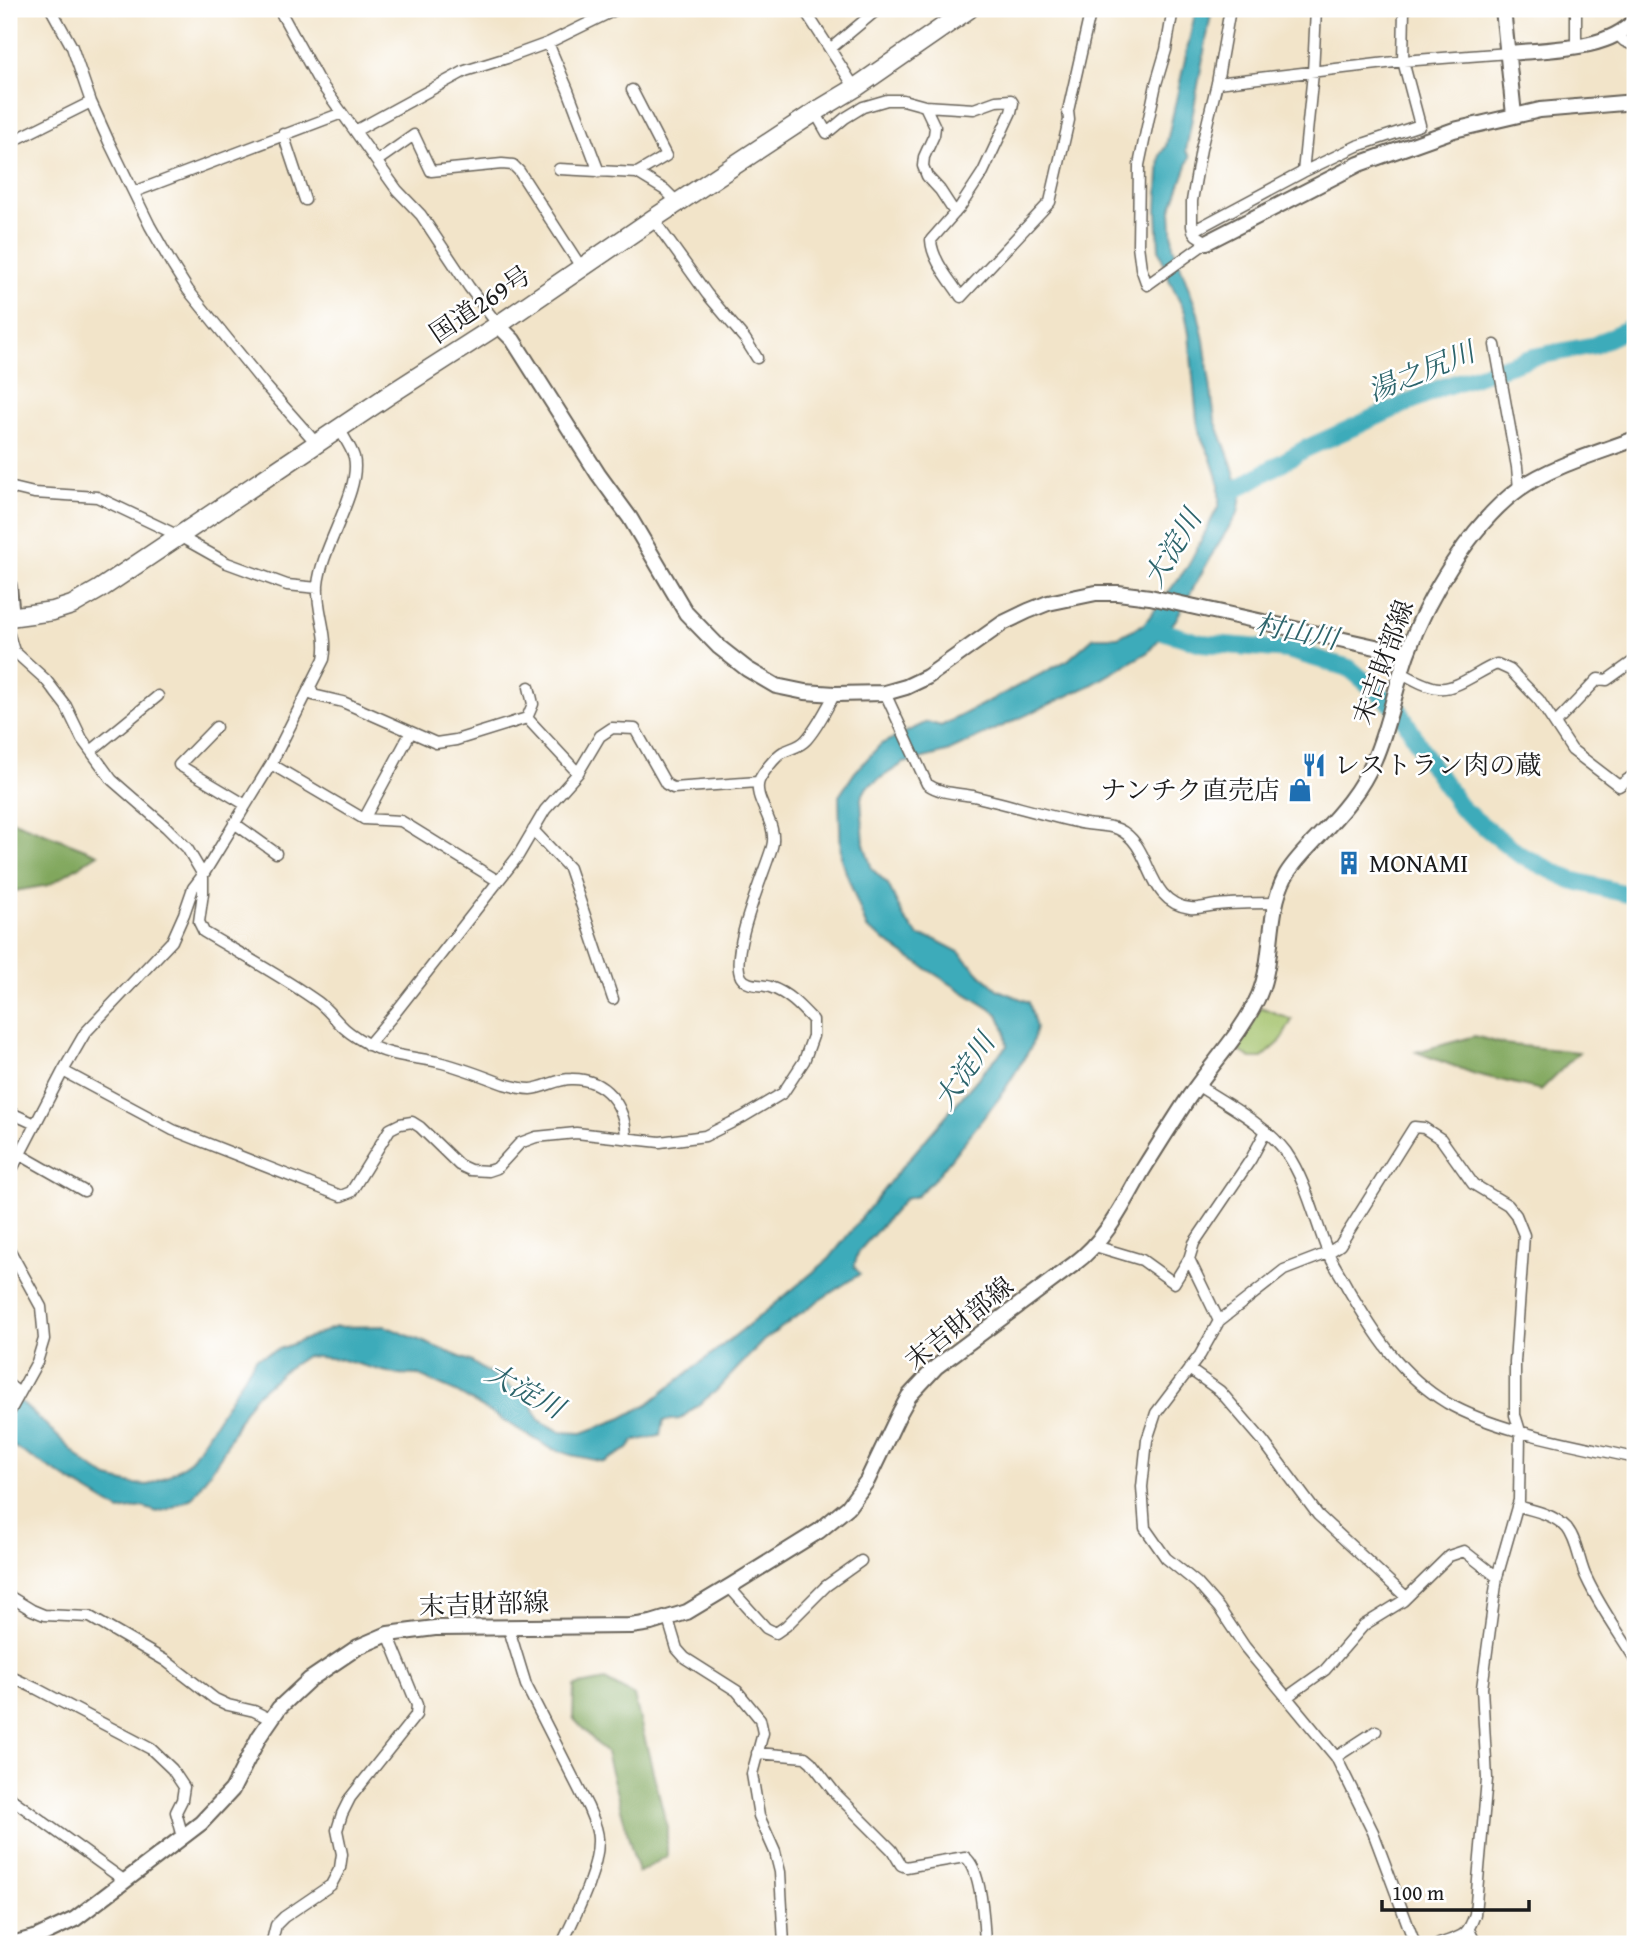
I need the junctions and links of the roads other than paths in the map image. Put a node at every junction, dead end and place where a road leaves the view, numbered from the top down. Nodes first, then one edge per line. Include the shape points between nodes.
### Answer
1 (51, 9) edge
2 (279, 9) edge
3 (617, 9) edge
4 (804, 9) edge
5 (878, 9) edge
6 (969, 9) edge
7 (1091, 9) edge
8 (1173, 9) edge
9 (1230, 9) edge
10 (1316, 9) edge
11 (1404, 9) edge
12 (1503, 9) edge
13 (1576, 9) edge
14 (1635, 20) edge
15 (1618, 35) junction
16 (548, 43) junction
17 (1576, 46) junction
18 (1635, 46) edge
19 (830, 48) junction
20 (1509, 53) junction
21 (1403, 61) junction
22 (1314, 73) junction
23 (1217, 83) junction
24 (855, 88) junction
25 (632, 90) dead end
26 (91, 102) junction
27 (1635, 102) edge
28 (925, 106) junction
29 (815, 112) junction
30 (342, 113) junction
31 (1514, 115) junction
32 (355, 131) junction
33 (283, 134) junction
34 (9, 143) edge
35 (377, 161) junction
36 (559, 169) dead end
37 (599, 172) junction
38 (1303, 172) junction
39 (637, 173) junction
40 (134, 192) junction
41 (305, 200) dead end
42 (678, 203) junction
43 (955, 213) junction
44 (653, 219) junction
45 (1193, 231) junction
46 (1205, 243) junction
47 (581, 267) junction
48 (498, 326) junction
49 (1495, 345) dead end
50 (757, 358) dead end
51 (339, 429) junction
52 (1635, 439) edge
53 (317, 444) junction
54 (9, 487) edge
55 (1519, 489) junction
56 (179, 536) junction
57 (9, 586) edge
58 (318, 588) junction
59 (10, 619) edge
60 (9, 635) edge
61 (1407, 654) junction
62 (1635, 660) edge
63 (1402, 673) junction
64 (311, 687) junction
65 (529, 687) dead end
66 (885, 693) junction
67 (835, 694) junction
68 (158, 696) dead end
69 (527, 718) junction
70 (1556, 724) junction
71 (216, 727) dead end
72 (411, 732) junction
73 (91, 751) junction
74 (271, 764) junction
75 (578, 773) junction
76 (1635, 774) edge
77 (758, 782) junction
78 (246, 805) junction
79 (364, 819) junction
80 (234, 823) junction
81 (533, 830) junction
82 (276, 853) dead end
83 (203, 874) junction
84 (498, 881) junction
85 (1275, 903) junction
86 (613, 999) dead end
87 (368, 1045) junction
88 (63, 1071) junction
89 (1197, 1085) junction
90 (9, 1112) edge
91 (35, 1124) junction
92 (1266, 1131) junction
93 (626, 1138) junction
94 (19, 1154) junction
95 (9, 1173) edge
96 (84, 1191) dead end
97 (1095, 1246) junction
98 (9, 1249) edge
99 (1328, 1253) junction
100 (1189, 1259) junction
101 (1219, 1321) junction
102 (1189, 1369) junction
103 (9, 1385) edge
104 (19, 1394) junction
105 (9, 1413) edge
106 (1520, 1431) junction
107 (1635, 1458) edge
108 (1517, 1506) junction
109 (861, 1561) dead end
110 (1497, 1577) junction
111 (729, 1587) junction
112 (9, 1596) edge
113 (1406, 1597) junction
114 (668, 1619) junction
115 (508, 1626) junction
116 (388, 1634) junction
117 (1635, 1659) edge
118 (9, 1676) edge
119 (1287, 1697) junction
120 (270, 1719) junction
121 (1376, 1731) dead end
122 (757, 1753) junction
123 (1336, 1757) junction
124 (9, 1797) edge
125 (183, 1837) junction
126 (125, 1881) junction
127 (1469, 1930) junction
128 (12, 1944) edge
129 (274, 1944) edge
130 (562, 1944) edge
131 (784, 1944) edge
132 (985, 1944) edge
133 (1415, 1944) edge
134 (1439, 1944) edge
135 (1476, 1944) edge

1 - 26 street via 72,47
2 - 30 street
3 - 16 street
4 - 19 street
5 - 19 street
6 - 24 highway, 国道269号
7 - 43 street via 1050,202 961,297 931,248 931,240
8 - 46 street via 1139,164 1138,245 1147,285
9 - 23 street
10 - 22 street
11 - 21 street
12 - 20 main road
13 - 17 street
14 - 15 main road
15 - 17 main road
15 - 18 street
16 - 32 street via 465,71
16 - 37 street
17 - 20 main road
19 - 24 street
20 - 21 street
20 - 31 main road
21 - 22 street
21 - 38 street via 1420,125 1357,146
22 - 23 street
22 - 38 street
23 - 45 street via 1192,201
24 - 29 highway, 国道269号
25 - 39 street via 666,156
26 - 34 street
26 - 40 street
27 - 31 main road
28 - 29 street via 887,100 863,107 827,133
28 - 43 street via 935,127 923,166
28 - 43 street via 974,108 996,101 1013,103 983,172
29 - 42 highway, 国道269号
30 - 32 street
30 - 33 street
31 - 46 main road via 1454,130 1359,164
32 - 35 street
33 - 40 street
33 - 41 street
35 - 47 street via 414,135 431,171 513,165
35 - 48 street via 421,215
36 - 37 street
37 - 39 street
38 - 45 street
39 - 42 street
40 - 53 street via 188,290
42 - 44 highway, 国道269号
44 - 47 highway, 国道269号
44 - 50 street
45 - 46 street
47 - 48 highway, 国道269号
48 - 51 highway, 国道269号
48 - 67 main road via 513,340 630,518 686,613 705,634 776,686
49 - 55 street
51 - 53 highway, 国道269号
51 - 58 street via 356,467
52 - 55 main road, 末吉財部線 via 1554,470
53 - 56 highway, 国道269号
54 - 56 street via 34,494 97,497
55 - 61 main road, 末吉財部線 via 1483,524 1457,559 1427,605
56 - 58 street via 239,568 286,585
56 - 59 highway, 国道269号 via 72,605
57 - 59 main road
58 - 64 street via 327,646
60 - 73 street via 14,651 66,706
61 - 63 main road, 末吉財部線
61 - 66 main road via 1150,597 1096,593 1028,611 1003,623 927,677
62 - 70 street via 1607,680 1598,680
63 - 70 street via 1439,688 1451,687 1497,664 1525,684
63 - 85 main road, 末吉財部線 via 1374,759 1357,792 1287,873
64 - 72 street via 313,695 343,702
64 - 74 street
65 - 69 street via 533,704
66 - 67 main road
66 - 85 street via 927,784 936,790 1126,833 1135,841 1154,883 1178,904 1191,908
67 - 77 street via 806,741 777,756
68 - 73 street
69 - 72 street via 436,743
69 - 75 street
70 - 76 street via 1572,750 1619,786
71 - 78 street via 179,765
72 - 79 street
73 - 83 street via 113,780 187,848
74 - 78 street
74 - 79 street
75 - 77 street via 600,736 625,727 635,729 666,784 673,788
75 - 81 street
77 - 93 street via 773,845 739,955 741,976 748,984 770,987 792,999 813,1020 804,1061 783,1093 705,1136 660,1142
78 - 80 street
79 - 84 street via 401,821
80 - 82 street
80 - 83 street
81 - 84 street
81 - 86 street via 569,868
83 - 87 street via 199,922 204,932 313,998
83 - 88 street via 172,941 85,1033
84 - 87 street
85 - 89 main road, 末吉財部線 via 1260,993 1236,1035
87 - 93 street via 529,1089 569,1079 598,1084 620,1107
88 - 91 street
88 - 93 street via 173,1130 341,1196 351,1192 390,1129 400,1124 412,1122 420,1127 470,1170 497,1168 520,1143 536,1137 576,1133
89 - 92 street
89 - 97 main road, 末吉財部線
90 - 91 street
91 - 94 street
92 - 99 street via 1299,1173
92 - 100 street via 1194,1243
94 - 95 street
94 - 96 street
97 - 100 street via 1142,1261 1174,1283
97 - 111 main road, 末吉財部線 via 922,1381 848,1507 819,1531
98 - 104 street via 41,1307 44,1339
99 - 101 street via 1284,1270
99 - 106 street via 1373,1332 1401,1367 1467,1414
99 - 106 street via 1340,1245 1414,1127 1441,1139 1473,1184 1516,1215 1524,1235 1515,1362 1515,1415
100 - 101 street
101 - 102 street
102 - 113 street via 1220,1391 1318,1515
102 - 119 street via 1156,1413 1147,1440 1142,1487 1145,1528 1166,1558 1219,1608
103 - 104 street
104 - 105 street
106 - 107 street
106 - 108 street
108 - 110 street
108 - 117 street via 1555,1519 1566,1528 1586,1578
109 - 111 street via 826,1586 776,1633
110 - 113 street via 1464,1551 1449,1556
110 - 127 street via 1482,1688 1487,1779 1475,1914
111 - 114 main road, 末吉財部線
112 - 120 street via 44,1615 90,1617 166,1661 215,1699
113 - 119 street via 1364,1625 1325,1670
114 - 115 main road, 末吉財部線 via 631,1626
114 - 122 street via 677,1649 685,1658 737,1691 760,1720 763,1733
115 - 116 main road, 末吉財部線
115 - 130 street via 526,1685 596,1826 595,1863
116 - 120 main road, 末吉財部線 via 358,1647 309,1680
116 - 129 street via 417,1705 416,1715 349,1798 337,1830 340,1868 331,1885 276,1925
118 - 125 street via 151,1749 184,1787 176,1812
119 - 123 street
120 - 125 main road, 末吉財部線 via 232,1790
121 - 123 street
122 - 131 street via 752,1774 755,1799 780,1872
122 - 132 street via 804,1757 811,1762 901,1865 965,1857 971,1862 981,1895
123 - 133 street via 1373,1832
124 - 126 street
125 - 126 main road, 末吉財部線
126 - 128 main road, 末吉財部線 via 75,1919
127 - 134 street
127 - 135 street

